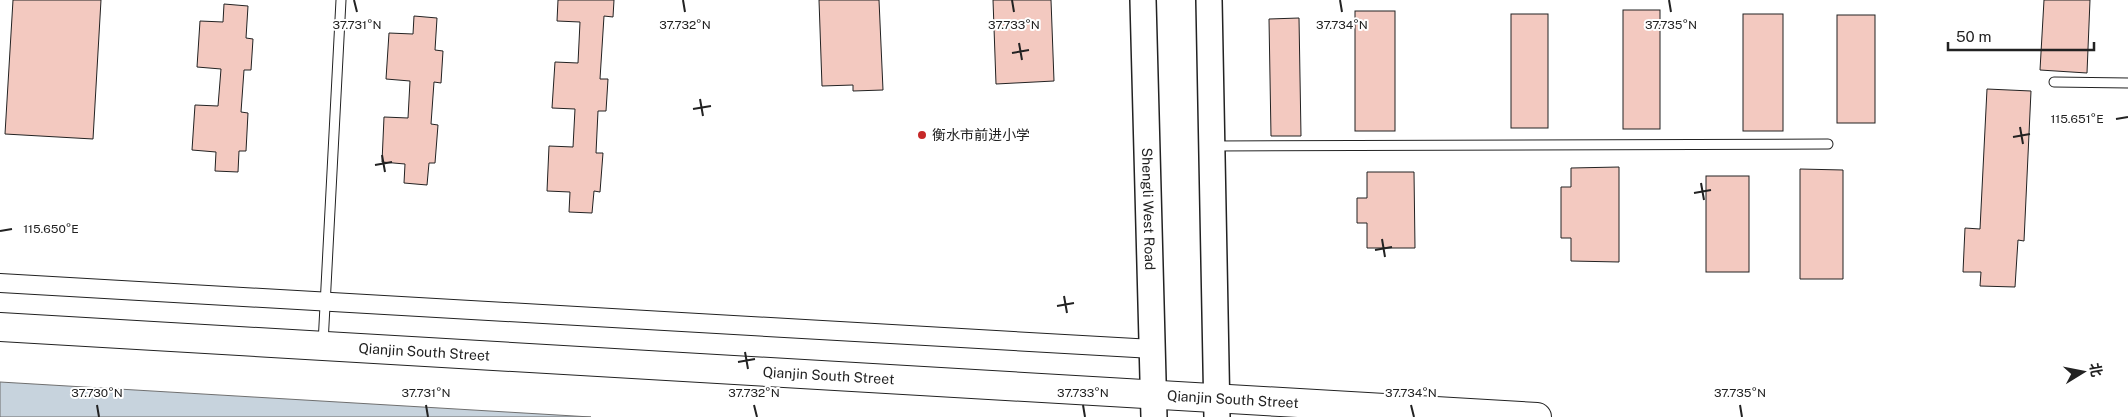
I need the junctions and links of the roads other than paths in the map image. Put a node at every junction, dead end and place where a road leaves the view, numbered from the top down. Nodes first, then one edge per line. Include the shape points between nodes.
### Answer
1 (341, 0) edge
2 (1143, 0) edge
3 (1209, 0) edge
4 (2054, 82) dead end
5 (2128, 83) edge
6 (1828, 144) dead end
7 (1212, 146) junction
8 (0, 283) edge
9 (325, 302) junction
10 (0, 327) edge
11 (323, 346) junction
12 (1152, 349) junction
13 (1154, 406) edge
14 (1217, 408) edge
15 (1537, 417) edge

1 - 9 lane
2 - 12 main road, Shengli West Road
3 - 7 main road
4 - 5 lane
6 - 7 lane
7 - 14 main road
8 - 9 street
9 - 11 lane
9 - 12 street
10 - 11 main road, Qianjin South Street
11 - 13 main road, Qianjin South Street
12 - 13 main road, Shengli West Road
13 - 14 main road, Qianjin South Street
14 - 15 main road, Qianjin South Street

